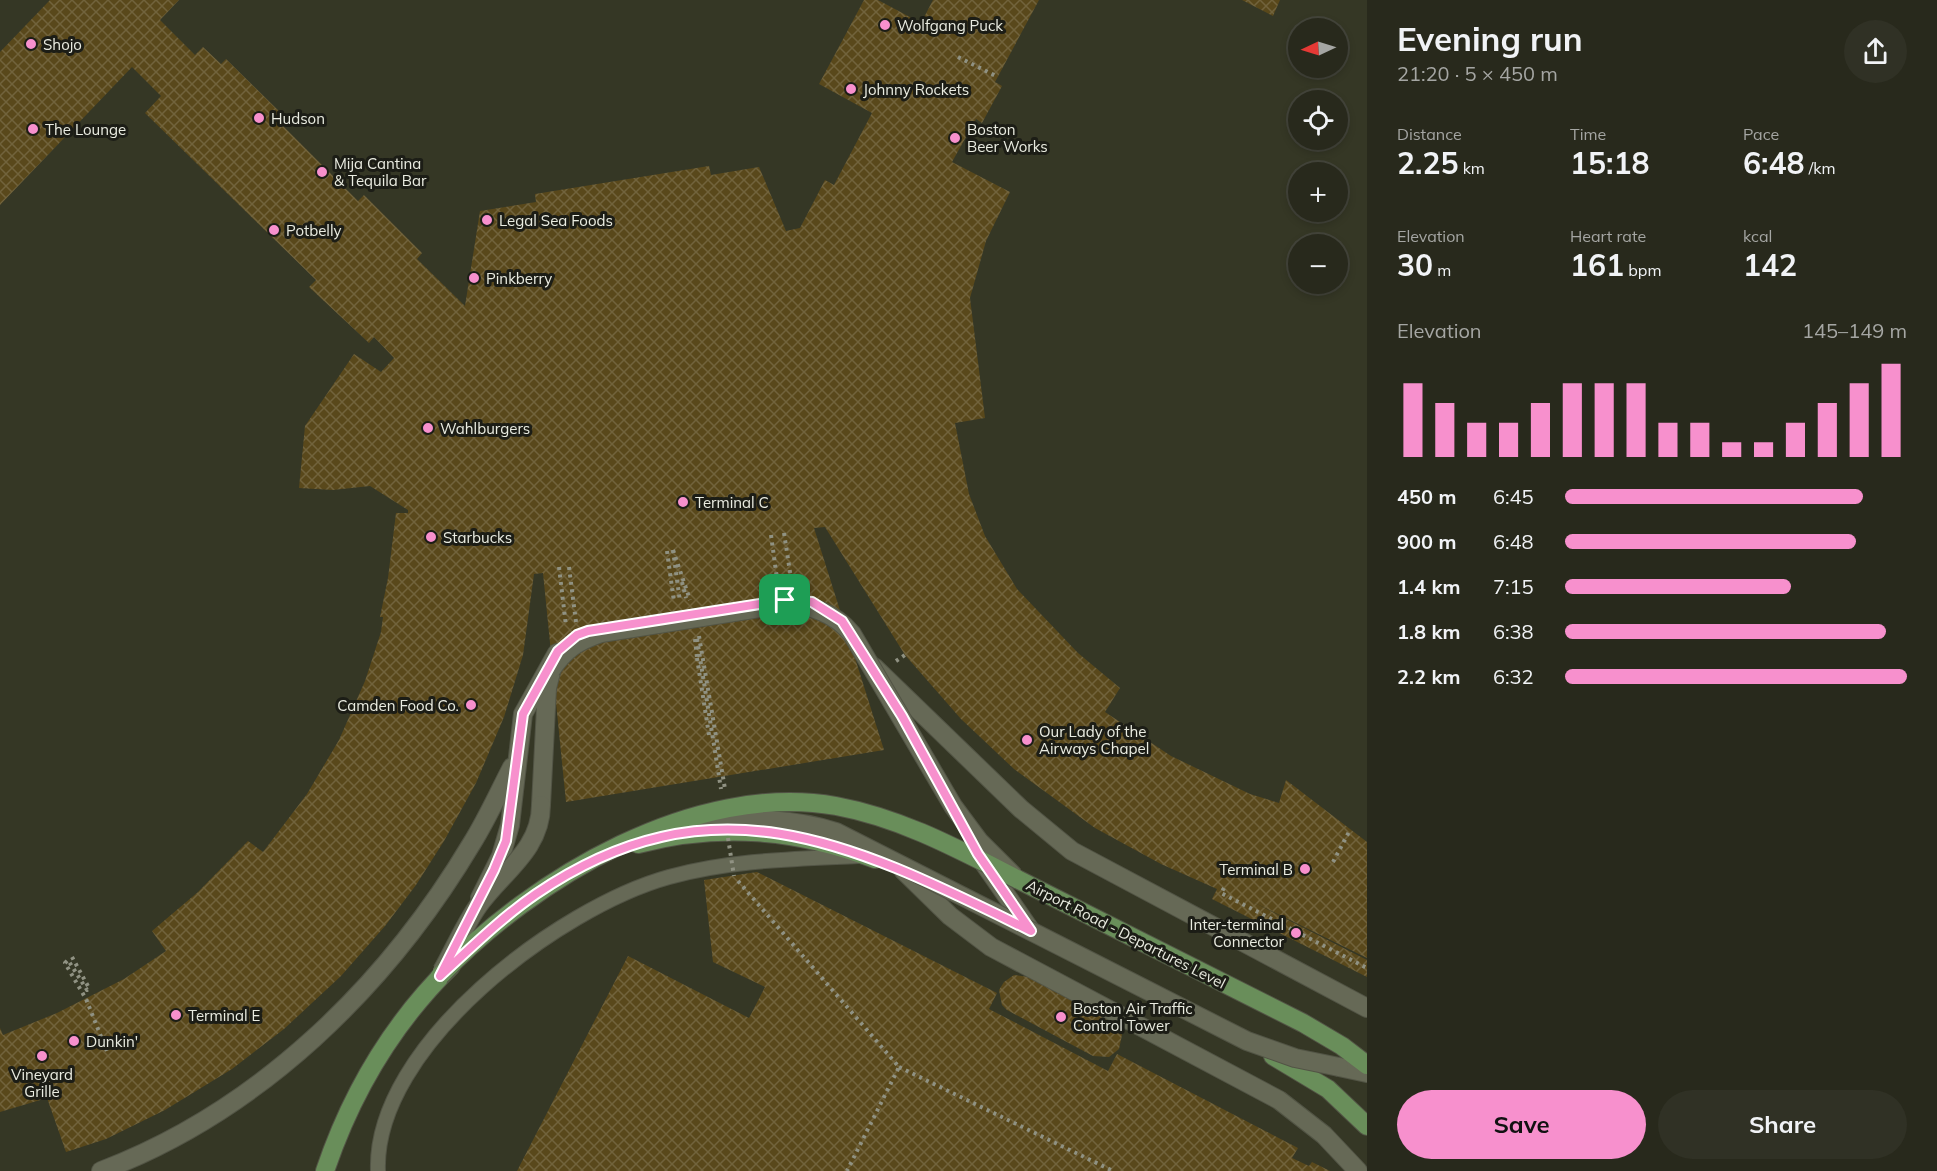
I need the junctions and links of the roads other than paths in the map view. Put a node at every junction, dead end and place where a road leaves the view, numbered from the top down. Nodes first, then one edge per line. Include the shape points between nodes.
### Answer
1 (573, 641) junction
2 (869, 663) junction
3 (515, 760) junction
4 (685, 821) junction
5 (866, 856) junction
6 (903, 870) junction
7 (1017, 879) junction
8 (1031, 931) junction
9 (440, 976) junction
10 (1367, 1009) edge
11 (1367, 1065) edge
12 (1367, 1072) edge
13 (1367, 1126) edge
14 (101, 1171) edge
15 (324, 1171) edge
16 (378, 1171) edge
17 (1358, 1171) edge

1 - 2 main road, bridge via 687,613 787,602 814,608 841,623
1 - 3 main road via 558,651 523,714
1 - 9 main road, bridge via 551,670 547,688 537,829 517,862 479,905
2 - 7 main road, bridge via 953,806 979,841
2 - 8 main road via 978,854
2 - 10 main road, bridge via 1014,807 1058,844
3 - 9 main road via 512,808 501,855
3 - 14 main road via 478,833 441,891 395,954 350,1004 231,1104 167,1142
4 - 7 main road, Airport Road - Departures Level, bridge via 760,803 835,806 907,826
4 - 9 main road, Airport Road - Departures Level, bridge via 602,855 540,890 488,930
4 - 12 main road, bridge via 766,819 799,822 836,832 1247,1041 1295,1058
5 - 6 main road
5 - 9 main road via 807,837 743,830 690,833 636,844 583,865 537,893
5 - 16 lane via 700,869 643,885 564,926 485,985 413,1066 386,1115
6 - 8 main road
6 - 17 main road via 950,916 990,947 1279,1100 1324,1135
7 - 11 main road, Airport Road - Departures Level via 1303,1023
8 - 13 main road via 1299,1070 1329,1089
9 - 15 main road, Airport Road - Departures Level via 411,1009 374,1064 342,1124

